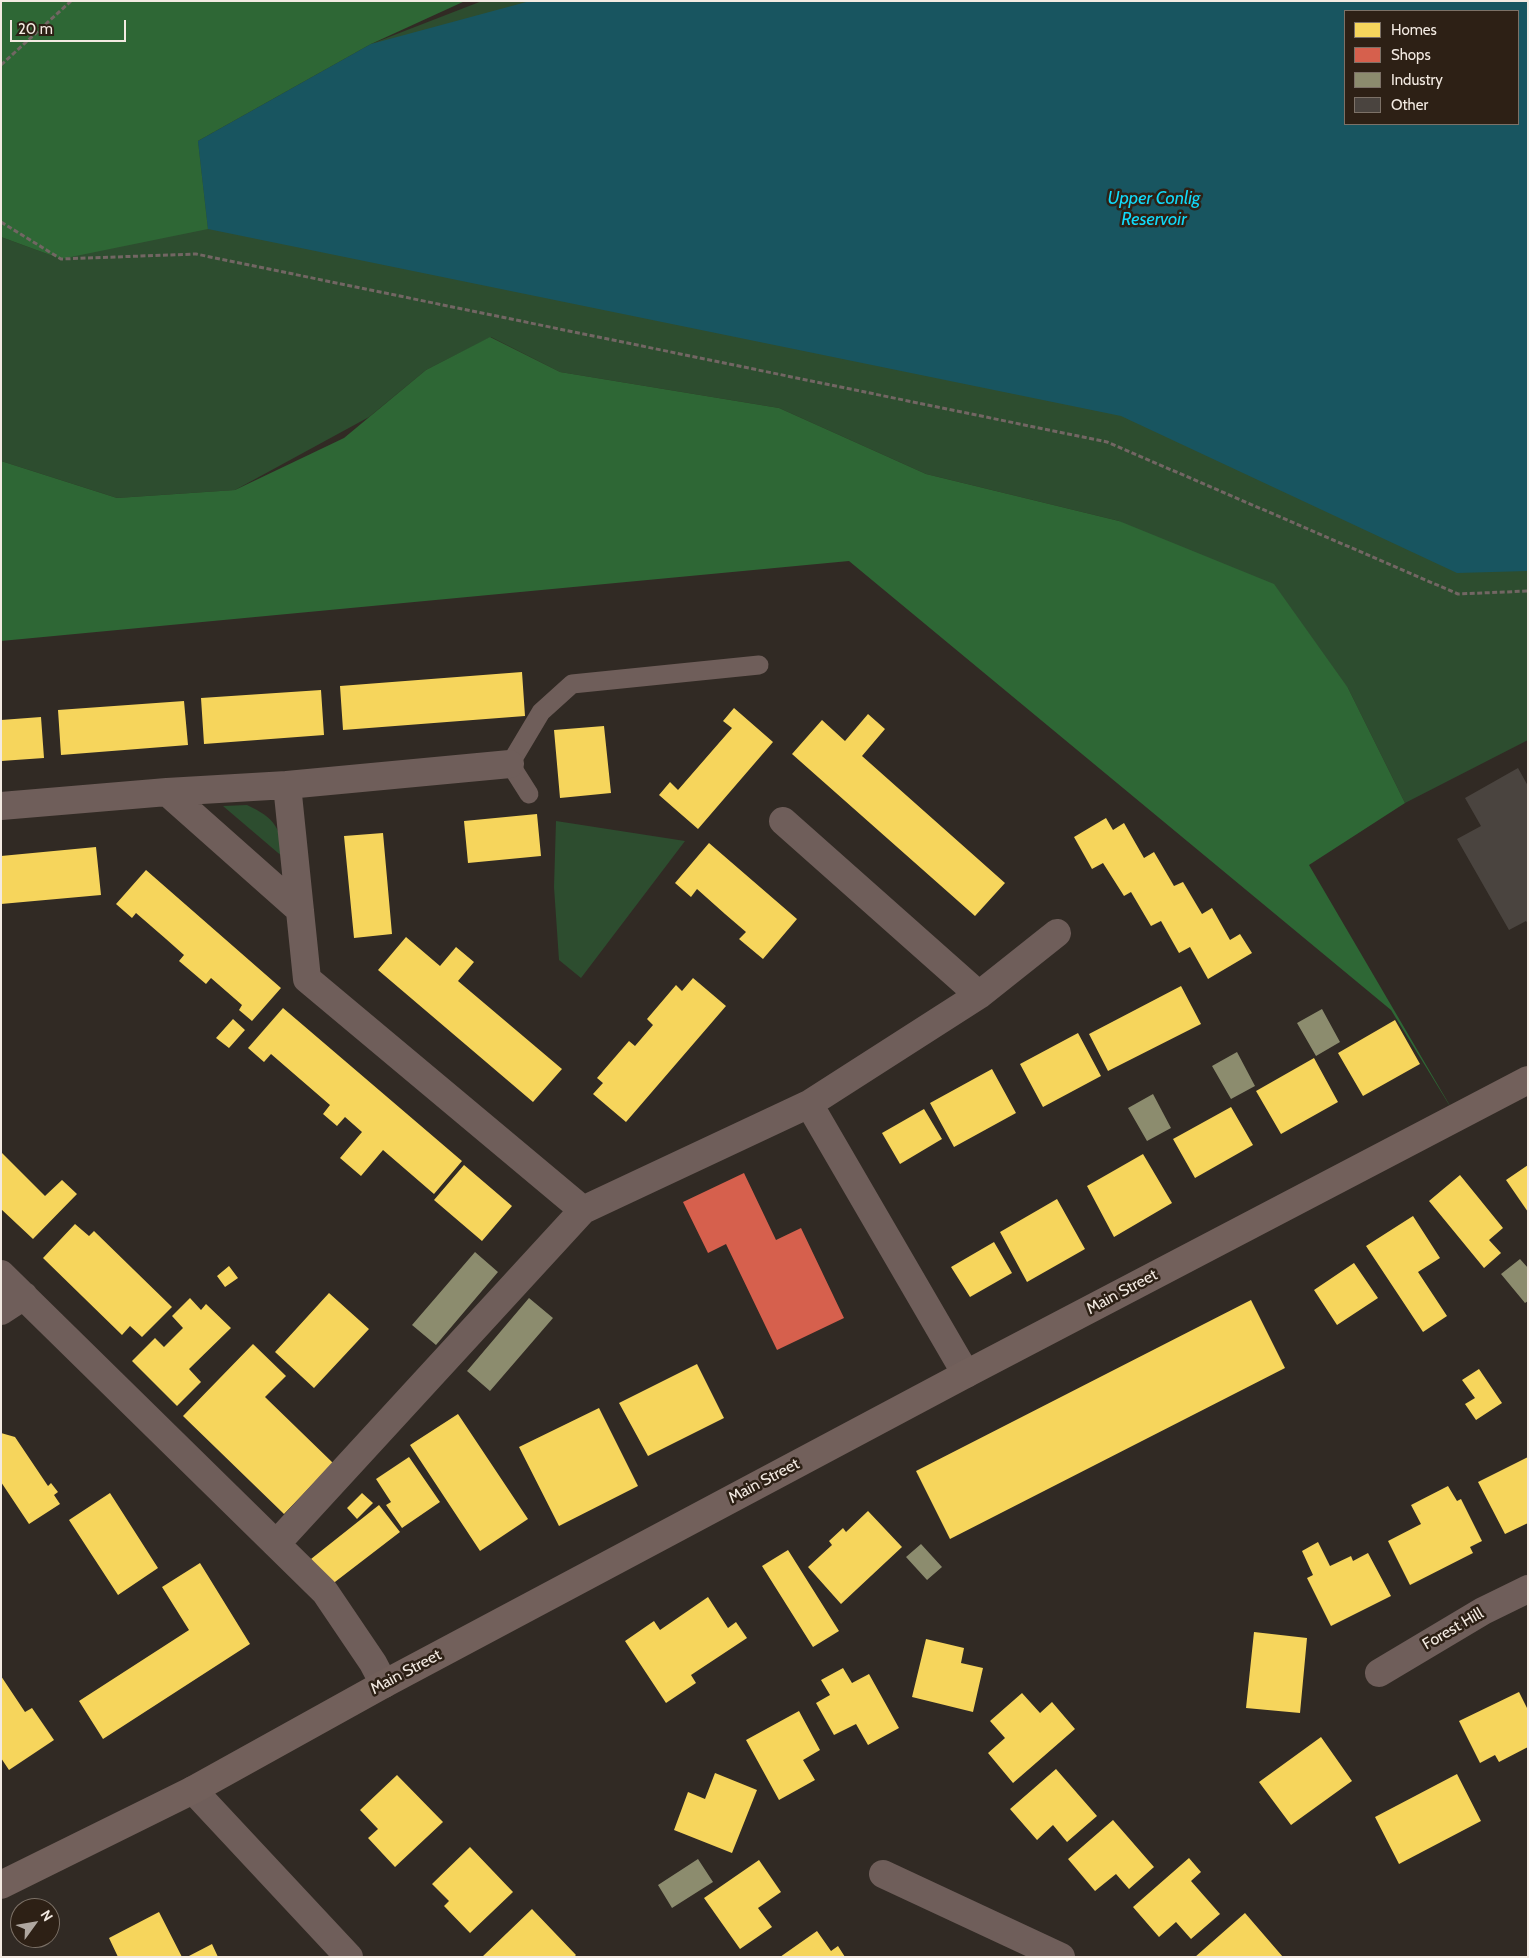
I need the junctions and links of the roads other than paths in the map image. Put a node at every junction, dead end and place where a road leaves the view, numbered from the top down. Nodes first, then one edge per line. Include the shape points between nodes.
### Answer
1 (759, 665) dead end
2 (510, 764) junction
3 (287, 785) junction
4 (167, 792) junction
5 (529, 794) dead end
6 (1, 806) edge
7 (783, 821) dead end
8 (300, 910) junction
9 (1057, 933) dead end
10 (980, 995) junction
11 (1528, 1080) edge
12 (809, 1104) junction
13 (583, 1210) junction
14 (1, 1274) edge
15 (24, 1296) junction
16 (1, 1311) edge
17 (966, 1374) junction
18 (277, 1544) junction
19 (1528, 1589) edge
20 (1379, 1673) dead end
21 (384, 1684) junction
22 (193, 1790) junction
23 (883, 1874) dead end
24 (1, 1884) edge
25 (348, 1957) edge
26 (1061, 1957) edge

1 - 2 lane via 572,684 541,712
2 - 3 street
2 - 5 lane
3 - 4 street
3 - 8 street
4 - 6 street
4 - 8 street
7 - 10 street
8 - 13 street via 306,979
9 - 10 street
10 - 12 street
11 - 17 street, Main Street
12 - 13 street
12 - 17 street
13 - 18 street
14 - 15 street
15 - 16 street
15 - 18 street
17 - 21 street, Main Street
18 - 21 street via 325,1592
19 - 20 street, Forest Hill via 1483,1611
21 - 22 street, Main Street
22 - 24 street, Main Street
22 - 25 street
23 - 26 street

